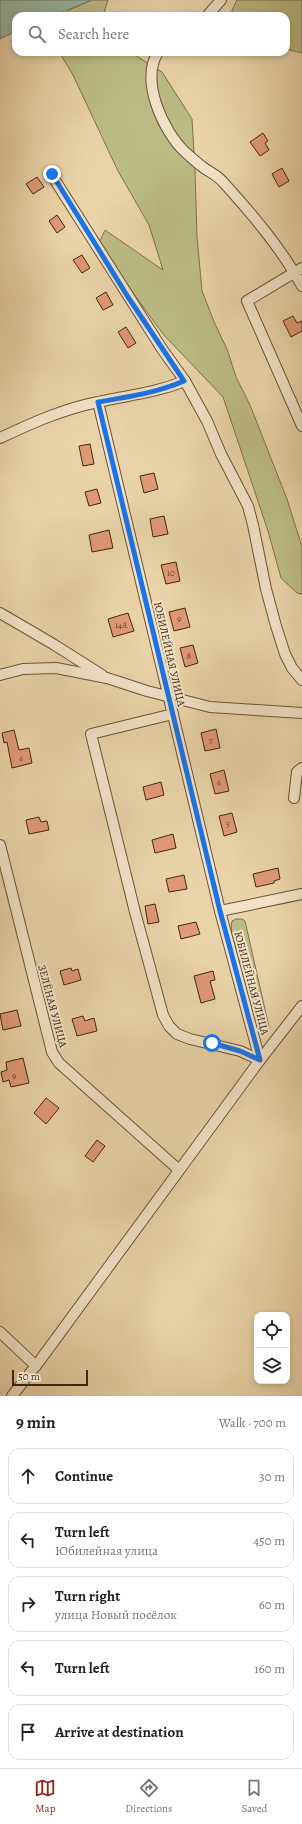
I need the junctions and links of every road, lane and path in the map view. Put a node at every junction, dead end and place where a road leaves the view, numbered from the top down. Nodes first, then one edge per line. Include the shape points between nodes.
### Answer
1 (221, 0) edge
2 (210, 12) edge
3 (157, 56) edge
4 (52, 174) dead end
5 (298, 270) edge
6 (302, 286) edge
7 (184, 381) junction
8 (98, 402) junction
9 (299, 415) edge
10 (302, 426) edge
11 (0, 438) edge
12 (0, 613) edge
13 (0, 675) edge
14 (107, 678) junction
15 (302, 680) edge
16 (168, 697) junction
17 (302, 713) edge
18 (173, 714) junction
19 (302, 768) edge
20 (294, 798) dead end
21 (0, 845) edge
22 (302, 894) edge
23 (220, 911) junction
24 (302, 1006) edge
25 (260, 1060) junction
26 (179, 1170) junction
27 (0, 1332) edge
28 (36, 1366) junction
29 (12, 1396) edge

1 - 2 street
3 - 5 street via 151,78 152,92 168,129 184,151 203,168 217,175
4 - 7 street via 128,297
5 - 6 street
5 - 9 street via 247,301
7 - 8 street via 138,396
7 - 15 street via 207,421 248,506 276,626 285,654
8 - 11 street via 53,414
8 - 16 street, ЮБИЛЕЙНАЯ УЛИЦА
9 - 10 street
12 - 14 street
13 - 14 street via 23,669 56,668
14 - 16 street
16 - 17 street via 210,707
16 - 18 street, ЮБИЛЕЙНАЯ УЛИЦА
18 - 23 street, ЮБИЛЕЙНАЯ УЛИЦА
18 - 25 street via 91,734 135,912 163,1015 169,1026 177,1034 190,1039 240,1051
19 - 20 street via 297,772
21 - 26 street, ЗЕЛЁНАЯ УЛИЦА via 52,1052 59,1063
22 - 23 street
23 - 25 street, ЮБИЛЕЙНАЯ УЛИЦА
24 - 25 street
25 - 26 street
26 - 28 street
27 - 28 street
28 - 29 street

